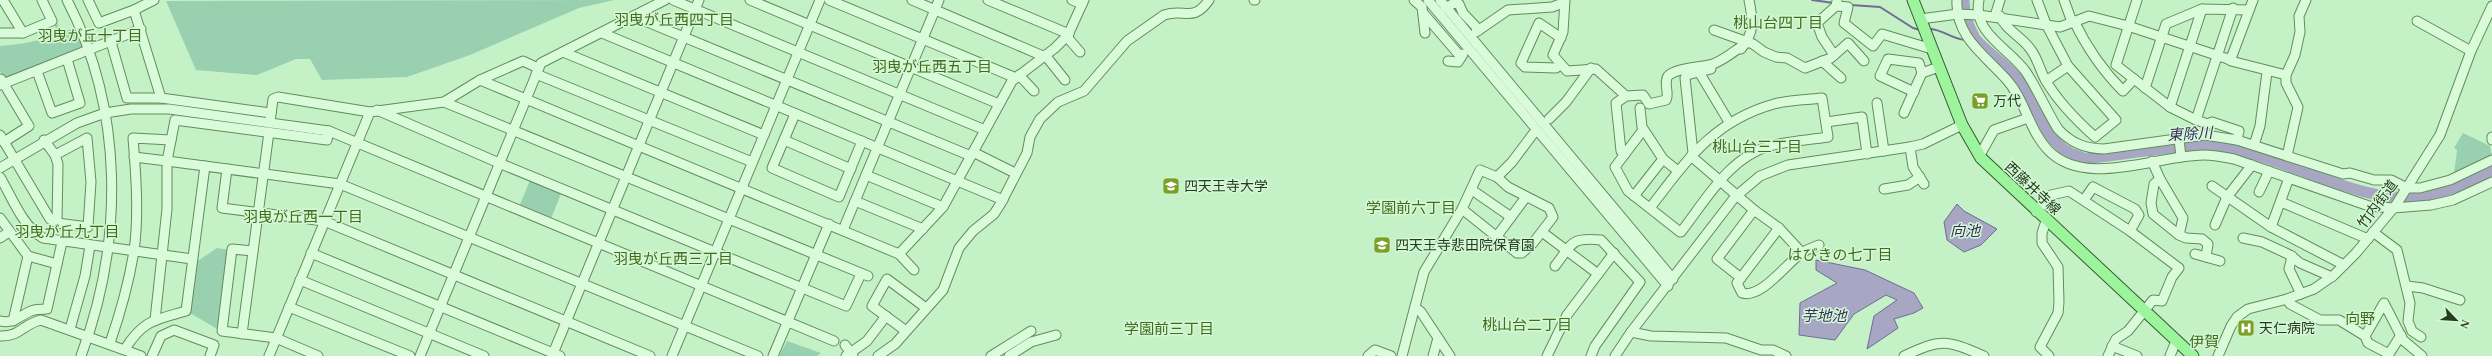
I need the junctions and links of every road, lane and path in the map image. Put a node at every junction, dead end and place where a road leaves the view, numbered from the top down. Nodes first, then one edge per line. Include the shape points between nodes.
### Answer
1 (3, 0) edge
2 (42, 0) edge
3 (67, 0) edge
4 (88, 0) edge
5 (154, 0) edge
6 (665, 0) edge
7 (673, 0) edge
8 (699, 0) edge
9 (750, 0) edge
10 (820, 0) edge
11 (829, 0) edge
12 (912, 0) edge
13 (939, 0) edge
14 (988, 0) edge
15 (1072, 0) edge
16 (1209, 0) edge
17 (1414, 0) edge
18 (1428, 0) edge
19 (1440, 0) edge
20 (1749, 0) edge
21 (1913, 0) edge
22 (1957, 0) edge
23 (1979, 0) edge
24 (2000, 0) edge
25 (2037, 0) edge
26 (2064, 0) edge
27 (2137, 0) edge
28 (2253, 0) edge
29 (2306, 0) edge
30 (1083, 2) edge
31 (1564, 2) edge
32 (1837, 3) edge
33 (2492, 6) edge
34 (1446, 8) junction
35 (2233, 8) junction
36 (2202, 9) junction
37 (134, 10) junction
38 (695, 10) junction
39 (935, 10) junction
40 (2249, 10) junction
41 (1424, 14) junction
42 (1958, 14) junction
43 (1979, 15) junction
44 (633, 16) junction
45 (1997, 16) junction
46 (1443, 18) junction
47 (2073, 21) junction
48 (2417, 21) dead end
49 (810, 24) junction
50 (2046, 24) junction
51 (1923, 26) junction
52 (2128, 26) junction
53 (1434, 27) junction
54 (141, 29) junction
55 (1714, 30) dead end
56 (0, 33) edge
57 (23, 33) junction
58 (602, 33) junction
59 (1425, 33) dead end
60 (1068, 35) junction
61 (2162, 36) junction
62 (684, 37) junction
63 (1561, 38) junction
64 (922, 40) junction
65 (111, 42) junction
66 (1746, 43) junction
67 (2189, 45) junction
68 (1932, 49) junction
69 (89, 51) junction
70 (2471, 51) junction
71 (563, 52) junction
72 (799, 52) junction
73 (1080, 52) dead end
74 (2217, 54) junction
75 (1044, 55) junction
76 (1834, 55) junction
77 (2228, 58) junction
78 (67, 59) junction
79 (1448, 61) dead end
80 (1822, 61) junction
81 (1864, 61) dead end
82 (674, 64) junction
83 (1560, 65) junction
84 (2068, 66) junction
85 (911, 67) junction
86 (1939, 67) junction
87 (1591, 68) junction
88 (36, 71) junction
89 (537, 71) junction
90 (1699, 72) junction
91 (2267, 72) junction
92 (1922, 73) junction
93 (2286, 75) junction
94 (1017, 76) junction
95 (1841, 78) dead end
96 (788, 79) junction
97 (2134, 79) junction
98 (480, 80) junction
99 (1065, 80) dead end
100 (2046, 81) junction
101 (1, 82) edge
102 (2145, 88) junction
103 (1034, 91) dead end
104 (1914, 92) junction
105 (662, 93) junction
106 (900, 94) junction
107 (1626, 96) junction
108 (161, 98) junction
109 (526, 99) junction
110 (444, 102) junction
111 (1877, 103) dead end
112 (999, 104) junction
113 (776, 105) junction
114 (2170, 106) junction
115 (1640, 108) dead end
116 (373, 111) junction
117 (1904, 113) dead end
118 (105, 114) junction
119 (795, 114) junction
120 (271, 117) junction
121 (234, 118) junction
122 (2028, 118) junction
123 (1548, 119) dead end
124 (2196, 120) junction
125 (650, 121) junction
126 (888, 122) junction
127 (1729, 122) junction
128 (1826, 122) junction
129 (1962, 125) junction
130 (232, 128) junction
131 (512, 130) junction
132 (985, 130) junction
133 (1643, 130) junction
134 (329, 131) junction
135 (269, 132) junction
136 (1533, 134) dead end
137 (764, 135) junction
138 (2492, 137) edge
139 (2, 138) edge
140 (44, 140) junction
141 (171, 140) junction
142 (784, 140) junction
143 (2179, 140) junction
144 (2237, 140) junction
145 (2492, 140) edge
146 (862, 141) junction
147 (358, 143) junction
148 (2254, 145) junction
149 (639, 146) junction
150 (1910, 147) junction
151 (878, 148) junction
152 (1884, 151) junction
153 (972, 154) junction
154 (1625, 154) junction
155 (1867, 154) junction
156 (55, 155) junction
157 (1692, 155) junction
158 (1980, 155) junction
159 (2182, 156) junction
160 (2287, 156) junction
161 (134, 157) junction
162 (14, 159) junction
163 (1662, 159) junction
164 (2492, 160) edge
165 (2152, 161) junction
166 (167, 162) junction
167 (752, 162) junction
168 (499, 163) junction
169 (2252, 165) junction
170 (205, 166) junction
171 (0, 168) edge
172 (226, 168) junction
173 (851, 169) junction
174 (1678, 171) junction
175 (2269, 171) junction
176 (1016, 173) junction
177 (264, 174) junction
178 (866, 175) junction
179 (0, 177) edge
180 (626, 177) junction
181 (1497, 177) junction
182 (2289, 178) junction
183 (2160, 179) junction
184 (957, 181) junction
185 (1720, 182) junction
186 (2492, 182) edge
187 (340, 184) junction
188 (2212, 186) dead end
189 (742, 188) junction
190 (1884, 188) dead end
191 (2406, 189) junction
192 (1472, 190) junction
193 (2259, 192) dead end
194 (1634, 196) junction
195 (1736, 196) junction
196 (485, 197) junction
197 (1526, 197) junction
198 (2227, 197) junction
199 (1002, 200) junction
200 (2084, 200) junction
201 (855, 201) junction
202 (2281, 202) junction
203 (943, 206) junction
204 (2395, 206) junction
205 (1650, 208) junction
206 (1462, 209) junction
207 (613, 210) junction
208 (1754, 210) junction
209 (2036, 212) junction
210 (258, 213) junction
211 (1511, 217) junction
212 (0, 218) edge
213 (729, 220) junction
214 (324, 221) junction
215 (2046, 221) junction
216 (57, 223) junction
217 (829, 224) junction
218 (2215, 225) dead end
219 (2271, 227) junction
220 (1780, 228) junction
221 (922, 229) junction
222 (843, 230) junction
223 (2130, 231) junction
224 (9, 232) junction
225 (1542, 232) junction
226 (2179, 235) junction
227 (2371, 235) junction
228 (469, 236) junction
229 (1497, 236) junction
230 (0, 238) edge
231 (2243, 238) dead end
232 (62, 242) junction
233 (599, 244) junction
234 (1819, 244) dead end
235 (90, 246) junction
236 (109, 248) junction
237 (1568, 250) junction
238 (134, 251) junction
239 (253, 251) junction
240 (716, 252) junction
241 (312, 253) junction
242 (1614, 253) junction
243 (1802, 253) junction
244 (899, 254) junction
245 (2195, 254) dead end
246 (164, 255) junction
247 (816, 255) junction
248 (28, 256) junction
249 (2292, 256) junction
250 (2206, 257) junction
251 (192, 259) junction
252 (2220, 261) dead end
253 (57, 264) junction
254 (2344, 265) junction
255 (1556, 266) dead end
256 (914, 270) dead end
257 (453, 274) junction
258 (1598, 274) junction
259 (2332, 276) junction
260 (1741, 278) junction
261 (300, 280) junction
262 (1670, 283) junction
263 (582, 284) junction
264 (702, 285) junction
265 (2407, 286) junction
266 (802, 288) junction
267 (2301, 294) junction
268 (2288, 299) junction
269 (2460, 300) dead end
270 (289, 307) junction
271 (440, 307) junction
272 (1415, 307) junction
273 (926, 308) junction
274 (2143, 310) junction
275 (886, 316) junction
276 (155, 320) junction
277 (0, 321) edge
278 (13, 321) junction
279 (788, 321) junction
280 (567, 322) junction
281 (685, 326) junction
282 (70, 329) junction
283 (906, 331) junction
284 (1031, 331) dead end
285 (1631, 332) junction
286 (242, 334) junction
287 (429, 334) junction
288 (1056, 335) dead end
289 (2401, 335) junction
290 (0, 336) edge
291 (89, 336) junction
292 (2365, 336) junction
293 (2421, 337) dead end
294 (276, 338) junction
295 (1438, 338) junction
296 (834, 341) dead end
297 (2176, 341) junction
298 (110, 343) junction
299 (845, 345) dead end
300 (2112, 346) junction
301 (125, 349) junction
302 (555, 355) edge
303 (850, 355) edge
304 (81, 356) edge
305 (140, 356) edge
306 (152, 356) edge
307 (210, 356) edge
308 (269, 356) edge
309 (318, 356) edge
310 (410, 356) edge
311 (420, 356) edge
312 (484, 356) edge
313 (650, 356) edge
314 (672, 356) edge
315 (758, 356) edge
316 (774, 356) edge
317 (878, 356) edge
318 (991, 356) edge
319 (1009, 356) edge
320 (1368, 356) edge
321 (1391, 356) edge
322 (1402, 356) edge
323 (1433, 356) edge
324 (1450, 356) edge
325 (1547, 356) edge
326 (1591, 356) edge
327 (1615, 356) edge
328 (1786, 356) edge
329 (1904, 356) edge
330 (1984, 356) edge
331 (2048, 356) edge
332 (2108, 356) edge
333 (2137, 356) edge
334 (2170, 356) edge
335 (2193, 356) edge
336 (2218, 356) edge
337 (2422, 356) edge

1 - 57 street
2 - 57 street via 52,21
3 - 69 street
4 - 37 street via 99,23
5 - 37 street
6 - 44 street
7 - 38 street
8 - 38 street
9 - 49 street
10 - 49 street
11 - 64 street
12 - 39 street
13 - 39 street
14 - 60 street
15 - 30 street
16 - 176 street via 1200,11 1188,15 1170,13 1133,36 1084,91 1052,107 1035,127
17 - 41 street via 1422,7
18 - 46 street
19 - 34 street
20 - 66 street via 1753,22 1752,33
21 - 51 main road, 西藤井寺線
22 - 42 street
23 - 43 street
24 - 45 street
25 - 50 street
26 - 47 street
27 - 52 street
28 - 40 street
29 - 93 street via 2299,16 2300,32 2295,55
30 - 60 street
31 - 34 street via 1552,7 1514,8 1478,31 1459,4 1454,3
31 - 63 street
32 - 68 street via 1848,7 1844,23 1873,46 1882,34
32 - 76 street via 1817,23 1822,37
33 - 70 street, 竹内街道
34 - 262 street
35 - 36 street
35 - 40 street
35 - 74 street
36 - 61 street via 2166,24
36 - 67 street
37 - 54 street
38 - 62 street
38 - 72 street
39 - 64 street
39 - 75 street
40 - 77 street via 2232,56
41 - 53 street
41 - 59 street
42 - 43 street
42 - 51 street
42 - 122 street via 1968,39 2011,85
43 - 45 street
43 - 143 street via 1988,33 2025,71 2058,129 2072,142 2091,149 2104,149
44 - 58 street
44 - 62 street
45 - 50 street
45 - 100 street via 2031,49
46 - 53 street
46 - 262 street
47 - 50 street via 2060,27
47 - 52 street via 2089,16
47 - 97 street via 2106,74 2124,91
48 - 70 street
49 - 72 street
49 - 85 street
50 - 84 street
51 - 68 main road, 西藤井寺線
52 - 61 street
52 - 97 street via 2116,64
53 - 79 street via 1463,55 1458,62
54 - 65 street
54 - 108 street
55 - 66 street
56 - 57 street
58 - 71 street
58 - 82 street
60 - 73 street
60 - 75 street
61 - 67 street
61 - 102 street
62 - 82 street
62 - 96 street
63 - 83 street via 1553,55
63 - 83 street via 1539,24 1521,63 1525,67 1556,68
64 - 85 street
64 - 94 street
65 - 69 street
65 - 108 street via 127,98
66 - 80 street via 1753,44 1776,57 1787,58 1805,68
66 - 90 street via 1736,56 1727,62
66 - 107 street via 1732,55 1711,64 1670,74 1666,80 1666,100 1649,104 1643,95
67 - 74 street
67 - 114 street
68 - 86 main road, 西藤井寺線
69 - 78 street
69 - 118 street
70 - 191 street, 竹内街道 via 2440,135
71 - 89 street via 540,63
71 - 105 street
72 - 96 street
72 - 106 street
74 - 77 street
74 - 124 street
75 - 94 street
75 - 99 street
76 - 80 street
76 - 81 street via 1848,44
77 - 91 street
78 - 88 street
78 - 88 street via 80,103 52,112
80 - 95 street
82 - 105 street
82 - 113 street
83 - 87 street via 1567,71
84 - 100 street
84 - 100 street via 2116,120 2095,137 2077,121
85 - 106 street
85 - 112 street
86 - 92 street
86 - 129 main road, 西藤井寺線
87 - 107 street via 1596,69
87 - 123 street via 1566,102
88 - 101 street
89 - 98 street via 523,61
89 - 109 street
89 - 125 street
90 - 127 street
90 - 157 street via 1685,78
91 - 93 street
91 - 148 street via 2260,126
92 - 104 street
92 - 104 street via 1919,63 1888,59 1880,76
93 - 160 street via 2286,83 2298,107
94 - 103 street
94 - 112 street
96 - 113 street
96 - 126 street
97 - 102 street
98 - 109 street
98 - 110 street
101 - 139 street via 29,126
102 - 114 street
104 - 117 street
105 - 125 street
105 - 137 street
106 - 126 street
106 - 132 street
107 - 154 street via 1616,103 1615,107 1621,151
108 - 120 street
109 - 131 street
109 - 149 street
110 - 116 street
110 - 131 street
111 - 152 street
112 - 132 street
113 - 119 street
113 - 137 street
114 - 124 street
115 - 133 street
116 - 120 street via 278,97 274,100
116 - 147 street
116 - 168 street
118 - 121 street via 148,108
118 - 140 street via 77,123
118 - 236 street via 112,168
119 - 142 street
119 - 146 street
120 - 121 street
120 - 134 street
121 - 130 street
122 - 158 street via 1994,130
122 - 165 street via 2049,150 2059,159 2077,166 2097,170
124 - 144 street via 2208,124 2212,122 2239,131
125 - 149 street
125 - 167 street
126 - 151 street
126 - 153 street
127 - 128 street via 1774,104 1822,98
127 - 157 street via 1704,141
128 - 155 street via 1862,117
128 - 185 street via 1828,137 1770,146 1754,152 1731,168
129 - 150 street via 1923,144
129 - 158 main road, 西藤井寺線
130 - 135 street
130 - 141 street via 174,120
131 - 168 street
131 - 180 street
132 - 153 street
133 - 154 street
133 - 163 street
134 - 135 street via 327,140
134 - 147 street
135 - 177 street
136 - 181 street
137 - 167 street
138 - 145 street
139 - 162 street
140 - 156 street
140 - 162 street
141 - 161 street via 133,138
141 - 166 street
142 - 173 street
142 - 173 street via 772,168 785,174 839,197
143 - 144 street via 2205,136
143 - 159 street
144 - 148 street
146 - 151 street
146 - 173 street
147 - 187 street
147 - 196 street
148 - 160 street
149 - 180 street
149 - 189 street
150 - 152 street
150 - 190 street via 1913,167 1922,181
151 - 178 street
151 - 184 street
152 - 155 street
153 - 176 street
153 - 184 street
154 - 194 street via 1615,167 1628,191
155 - 195 street via 1788,165 1760,176
156 - 216 street via 58,164
156 - 216 street via 87,138 91,182 88,227
157 - 174 street
157 - 185 street
158 - 209 main road, 西藤井寺線
159 - 165 street
159 - 169 street via 2219,156
160 - 191 street via 2343,174 2350,173 2374,180 2391,180
161 - 166 street
161 - 238 street
162 - 171 street
162 - 216 street via 50,219
163 - 174 street
163 - 194 street
164 - 191 street via 2440,184
165 - 183 street
166 - 170 street
166 - 246 street
167 - 189 street
168 - 196 street
168 - 207 street
169 - 175 street
169 - 198 street
170 - 172 street
170 - 251 street
172 - 177 street
172 - 210 street via 222,208
174 - 205 street
175 - 182 street
175 - 193 street
176 - 199 street
177 - 187 street
177 - 210 street
178 - 201 street
178 - 203 street
179 - 232 street via 36,234
180 - 207 street
180 - 213 street
181 - 192 street via 1480,170
181 - 197 street
182 - 202 street
182 - 204 street via 2369,206
183 - 226 street via 2183,218
183 - 226 street via 2154,184 2154,214
184 - 199 street
184 - 203 street
185 - 195 street
185 - 205 street via 1681,232
186 - 204 street via 2453,200 2431,205
187 - 214 street
187 - 228 street
188 - 198 street
189 - 213 street
189 - 217 street
191 - 204 street, 竹内街道
192 - 206 street
192 - 211 street
194 - 205 street
195 - 208 street
195 - 262 street
196 - 228 street
196 - 233 street
197 - 211 street
197 - 225 street via 1550,208 1553,217
198 - 218 street
198 - 219 street
199 - 273 street via 994,214 973,231 959,248 943,290
200 - 209 street via 2069,191 2051,196
200 - 223 street
200 - 223 street via 2093,188 2135,208 2138,215
201 - 221 street
201 - 222 street
202 - 219 street
202 - 227 street
203 - 221 street
204 - 227 street, 竹内街道
206 - 229 street
206 - 272 street via 1424,272
207 - 233 street
207 - 240 street
208 - 220 street
208 - 260 street via 1716,259
209 - 215 main road, 西藤井寺線
210 - 214 street
210 - 239 street
211 - 229 street
212 - 224 street
213 - 240 street
213 - 247 street
214 - 241 street
214 - 257 street
215 - 274 main road, 西藤井寺線
215 - 331 street via 2042,243 2054,260 2060,277 2058,313 2040,347
217 - 222 street
217 - 247 street
219 - 254 street
220 - 243 street
220 - 260 street
221 - 244 street
222 - 244 street
223 - 274 street via 2180,268 2172,277 2162,301 2153,300
224 - 230 street
224 - 248 street
225 - 229 street via 1522,253 1517,253
225 - 237 street
226 - 250 street via 2202,239 2208,244
227 - 254 street, 竹内街道
227 - 265 street via 2398,250
228 - 257 street
228 - 263 street
231 - 249 street via 2262,242
232 - 235 street
232 - 253 street
233 - 263 street
233 - 264 street
234 - 243 street
235 - 236 street
235 - 282 street via 86,276
236 - 238 street
236 - 291 street via 100,300
237 - 242 street via 1575,240 1582,238 1600,240
237 - 255 street
237 - 258 street
238 - 246 street
238 - 298 street
239 - 286 street
239 - 286 street via 232,249 222,331
240 - 264 street
240 - 266 street
241 - 261 street
241 - 271 street
242 - 258 street
242 - 326 street via 1640,282 1594,346
243 - 260 street via 1760,290 1747,295 1742,293 1737,283
244 - 256 street
245 - 250 street
246 - 251 street
246 - 276 street
247 - 266 street
247 - 266 street via 864,275 846,306
248 - 253 street
248 - 278 street
249 - 259 street via 2300,263
249 - 267 street via 2289,269
250 - 252 street
251 - 276 street via 186,311
253 - 278 street via 47,309 33,310
254 - 259 street, 竹内街道
257 - 271 street
257 - 280 street
258 - 325 street via 1567,315
259 - 267 street, 竹内街道 via 2314,289
261 - 270 street
261 - 287 street
262 - 285 street
263 - 280 street
263 - 281 street
264 - 279 street
264 - 281 street
265 - 269 street via 2423,288
265 - 293 street via 2410,303 2408,321 2412,331
266 - 279 street
267 - 268 street, 竹内街道
268 - 292 street via 2290,304 2320,320 2339,320
268 - 336 street, 竹内街道 via 2248,310 2237,317
270 - 294 street
270 - 310 street
271 - 287 street
271 - 302 street
272 - 295 street
272 - 322 street
273 - 275 street via 887,279 872,306
273 - 283 street
274 - 297 main road, 西藤井寺線
274 - 300 street via 2128,331 2116,339
275 - 283 street
275 - 303 street via 867,341
276 - 301 street via 147,322
277 - 278 street
279 - 296 street
279 - 316 street
280 - 302 street
280 - 313 street
281 - 314 street
281 - 315 street
282 - 290 street via 41,320 32,322 18,334
282 - 291 street
283 - 317 street via 895,344
284 - 318 street
285 - 327 street
285 - 328 street via 1651,336 1726,338 1761,350 1773,350
286 - 294 street
287 - 311 street
287 - 312 street
288 - 319 street via 1031,342
289 - 292 street via 2389,354 2368,343
289 - 292 street via 2384,303
289 - 337 street via 2403,340
291 - 298 street
291 - 304 street
294 - 308 street
294 - 309 street
295 - 323 street
295 - 324 street
297 - 334 street
297 - 335 main road, 西藤井寺線
298 - 301 street
299 - 303 street
300 - 332 street
300 - 333 street
301 - 305 street
306 - 307 street via 161,336 174,330 214,345
320 - 321 street via 1375,350
329 - 330 street via 1924,346 1943,342 1958,345

